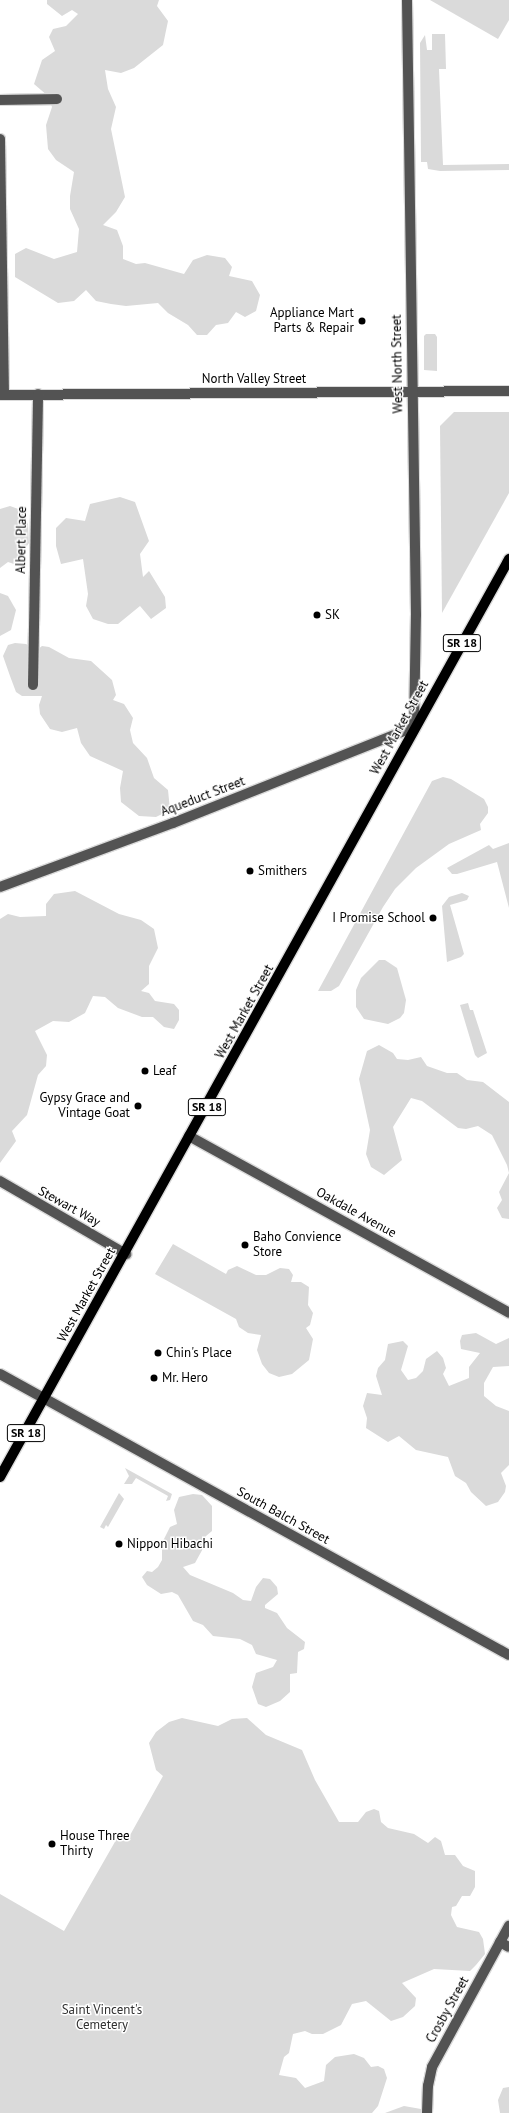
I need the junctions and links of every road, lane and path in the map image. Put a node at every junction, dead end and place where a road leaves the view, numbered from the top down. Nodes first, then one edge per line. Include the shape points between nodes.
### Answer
1 (407, 0) edge
2 (57, 99) dead end
3 (0, 100) edge
4 (0, 139) edge
5 (509, 391) edge
6 (412, 392) junction
7 (38, 394) junction
8 (2, 395) edge
9 (509, 559) edge
10 (33, 685) dead end
11 (414, 727) junction
12 (0, 887) edge
13 (189, 1136) junction
14 (0, 1181) edge
15 (126, 1254) junction
16 (509, 1313) edge
17 (0, 1374) edge
18 (45, 1399) junction
19 (0, 1477) edge
20 (509, 1655) edge
21 (509, 1926) edge
22 (504, 1944) edge
23 (427, 2113) edge

1 - 6 street, West North Street
2 - 3 street
4 - 8 street
5 - 6 street, North Valley Street
6 - 7 street, North Valley Street
6 - 11 street, West North Street via 416,615
7 - 8 street, North Valley Street
7 - 10 street, Albert Place
9 - 11 main road, West Market Street / SR 18
11 - 12 street, Aqueduct Street via 173,823
11 - 13 main road, West Market Street / SR 18 via 304,932
13 - 15 main road, West Market Street / SR 18
13 - 16 street, Oakdale Avenue
14 - 15 street, Stewart Way
15 - 18 main road, West Market Street / SR 18
17 - 18 street, South Balch Street
18 - 19 main road, West Market Street / SR 18
18 - 20 street, South Balch Street
21 - 22 street, Crosby Street
22 - 23 street, Crosby Street via 432,2067

